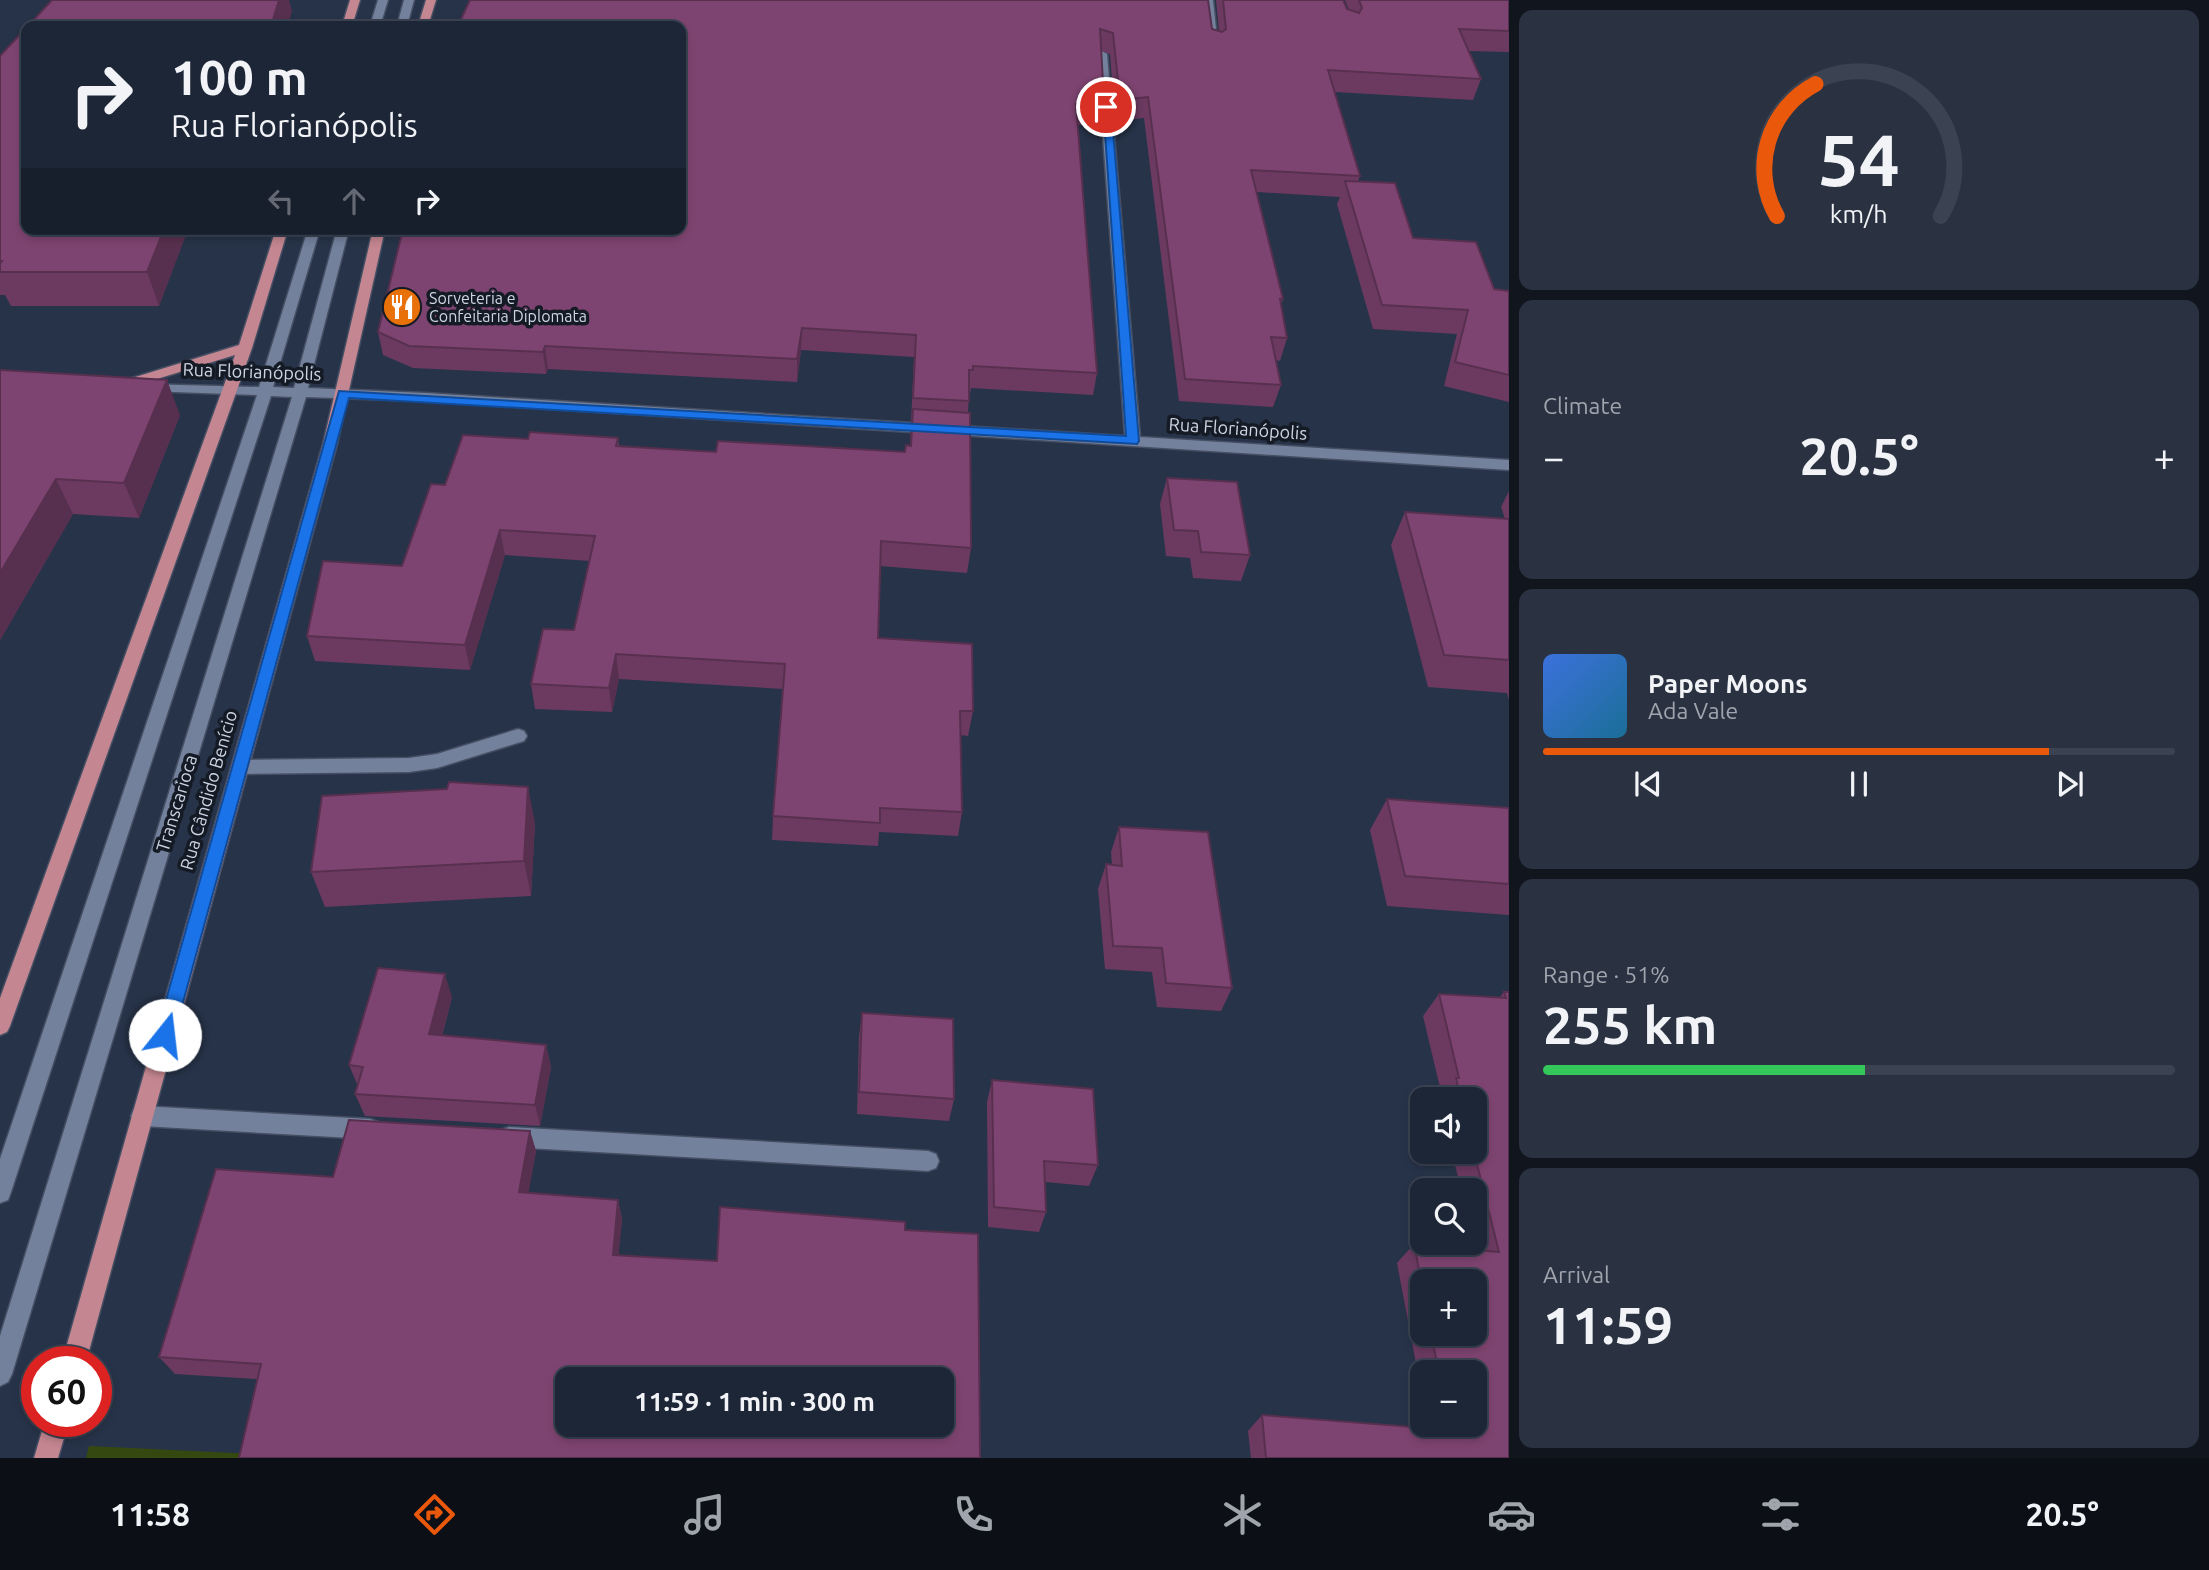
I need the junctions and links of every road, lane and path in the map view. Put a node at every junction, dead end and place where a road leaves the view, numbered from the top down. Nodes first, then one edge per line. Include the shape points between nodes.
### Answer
1 (355, 0) edge
2 (383, 0) edge
3 (410, 0) edge
4 (431, 0) edge
5 (1208, 0) edge
6 (348, 21) edge
7 (377, 21) edge
8 (404, 21) edge
9 (425, 21) edge
10 (1214, 48) edge
11 (1102, 54) edge
12 (280, 235) edge
13 (312, 235) edge
14 (341, 235) edge
15 (378, 235) edge
16 (244, 348) junction
17 (114, 385) joint
18 (229, 390) junction
19 (266, 391) junction
20 (301, 392) junction
21 (343, 394) junction
22 (1133, 441) junction
23 (1509, 465) edge
24 (518, 736) dead end
25 (240, 767) junction
26 (0, 1026) edge
27 (142, 1116) junction
28 (391, 1130) edge
29 (487, 1135) edge
30 (928, 1161) dead end
31 (0, 1192) edge
32 (78, 1346) edge
33 (0, 1374) edge
34 (52, 1437) edge
35 (46, 1458) edge

1 - 6 main road
2 - 7 street
3 - 8 street
4 - 9 main road
5 - 10 street
11 - 22 street
12 - 16 main road
13 - 19 street
14 - 20 street, Transcarioca
15 - 21 main road, Rua Cândido Benício
16 - 17 main road
16 - 18 main road
17 - 18 street, Rua Florianópolis
18 - 19 street, Rua Florianópolis
18 - 26 main road
19 - 20 street, Rua Florianópolis
19 - 31 street
20 - 21 street, Rua Florianópolis
20 - 33 street, Transcarioca
21 - 22 street, Rua Florianópolis
21 - 25 main road, Rua Cândido Benício
22 - 23 street, Rua Florianópolis
24 - 25 street via 409,765
25 - 27 main road, Rua Cândido Benício
27 - 28 street
27 - 32 main road, Rua Cândido Benício
29 - 30 street
34 - 35 main road

